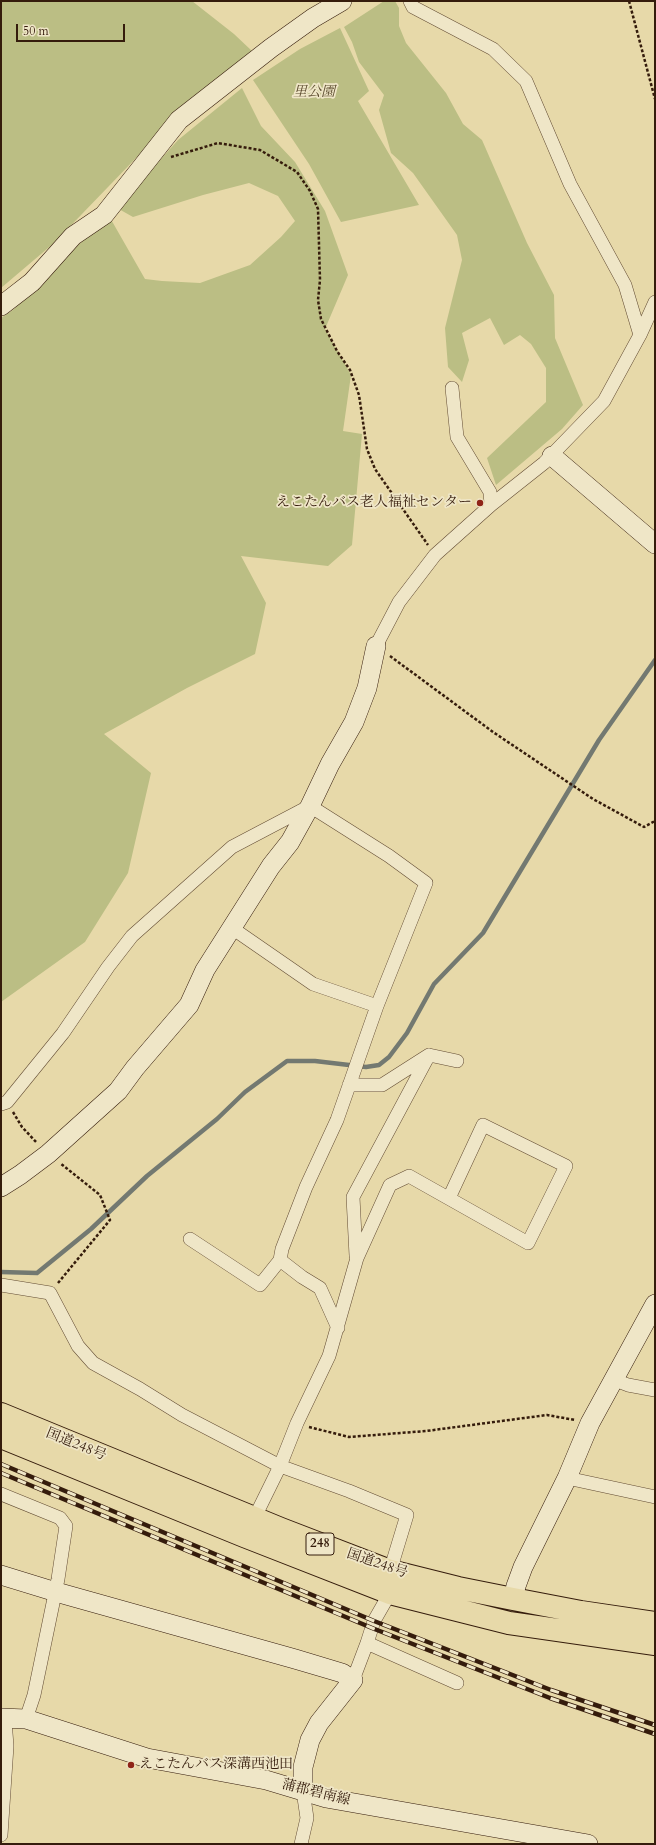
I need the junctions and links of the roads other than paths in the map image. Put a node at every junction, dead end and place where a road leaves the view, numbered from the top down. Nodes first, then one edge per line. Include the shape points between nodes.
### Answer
1 (342, 1) edge
2 (410, 1) edge
3 (655, 302) edge
4 (1, 306) edge
5 (640, 335) junction
6 (452, 388) dead end
7 (552, 456) junction
8 (491, 505) junction
9 (655, 544) edge
10 (376, 646) joint
11 (310, 806) junction
12 (232, 928) junction
13 (377, 1006) junction
14 (429, 1055) junction
15 (457, 1061) dead end
16 (349, 1085) junction
17 (4, 1103) edge
18 (1, 1187) edge
19 (449, 1198) junction
20 (190, 1238) dead end
21 (357, 1258) junction
22 (280, 1260) junction
23 (1, 1286) edge
24 (655, 1304) edge
25 (338, 1328) junction
26 (615, 1380) junction
27 (655, 1390) edge
28 (1, 1414) edge
29 (1, 1437) edge
30 (280, 1466) junction
31 (567, 1478) junction
32 (1, 1494) edge
33 (655, 1498) edge
34 (255, 1517) junction
35 (244, 1536) junction
36 (390, 1571) junction
37 (1, 1575) edge
38 (56, 1592) junction
39 (390, 1593) junction
40 (513, 1599) junction
41 (655, 1623) edge
42 (368, 1643) junction
43 (655, 1644) edge
44 (353, 1680) junction
45 (457, 1683) dead end
46 (3, 1719) edge
47 (26, 1719) junction
48 (303, 1791) junction
49 (1, 1835) edge
50 (301, 1844) edge
51 (588, 1844) edge

1 - 4 street via 271,48 180,120 104,215 73,236 32,282
2 - 5 street via 413,6 493,49 526,81 570,184 625,285
3 - 5 street
5 - 7 street via 604,402
6 - 8 street via 457,438 490,492
7 - 8 street
7 - 9 street
8 - 10 street via 435,555 399,602
10 - 11 street via 367,688 354,722
11 - 12 street via 290,842 271,866
11 - 13 street via 389,856 426,883
11 - 17 street via 232,847 132,936 63,1033
12 - 13 street via 313,984
12 - 18 street via 206,970 189,1005 118,1091 48,1154
13 - 16 street
14 - 15 street
14 - 16 street via 382,1085
14 - 21 street via 353,1197
16 - 22 street via 306,1188
19 - 19 street via 528,1243 566,1166 483,1125
19 - 21 street via 409,1176 390,1185
20 - 22 street via 260,1285
21 - 25 street
22 - 25 street via 320,1288
23 - 30 street via 50,1293 78,1346 93,1363 182,1415
24 - 26 street
25 - 30 street via 329,1356
26 - 27 street
26 - 31 street via 590,1423
28 - 34 highway, 国道248号 / 248
29 - 35 highway, 国道248号 / 248
30 - 34 street
30 - 36 street via 407,1515
31 - 33 street
31 - 40 street via 523,1567
32 - 38 street via 60,1518 66,1526
34 - 35 street
34 - 36 highway, 国道248号 / 248
35 - 39 highway, 国道248号 / 248
36 - 40 highway, 国道248号 / 248
37 - 38 street
38 - 44 street via 295,1659
38 - 47 street via 34,1695
39 - 42 street via 374,1621
39 - 43 highway, 国道248号 / 248 via 509,1623
40 - 41 highway, 国道248号 / 248
42 - 44 street
42 - 45 street
44 - 48 street via 319,1723 310,1740 304,1767
46 - 47 street, 蒲郡碧南線
46 - 49 street via 7,1746
47 - 48 street, 蒲郡碧南線 via 147,1758 266,1780
48 - 50 street via 307,1818
48 - 51 street, 蒲郡碧南線 via 326,1798

